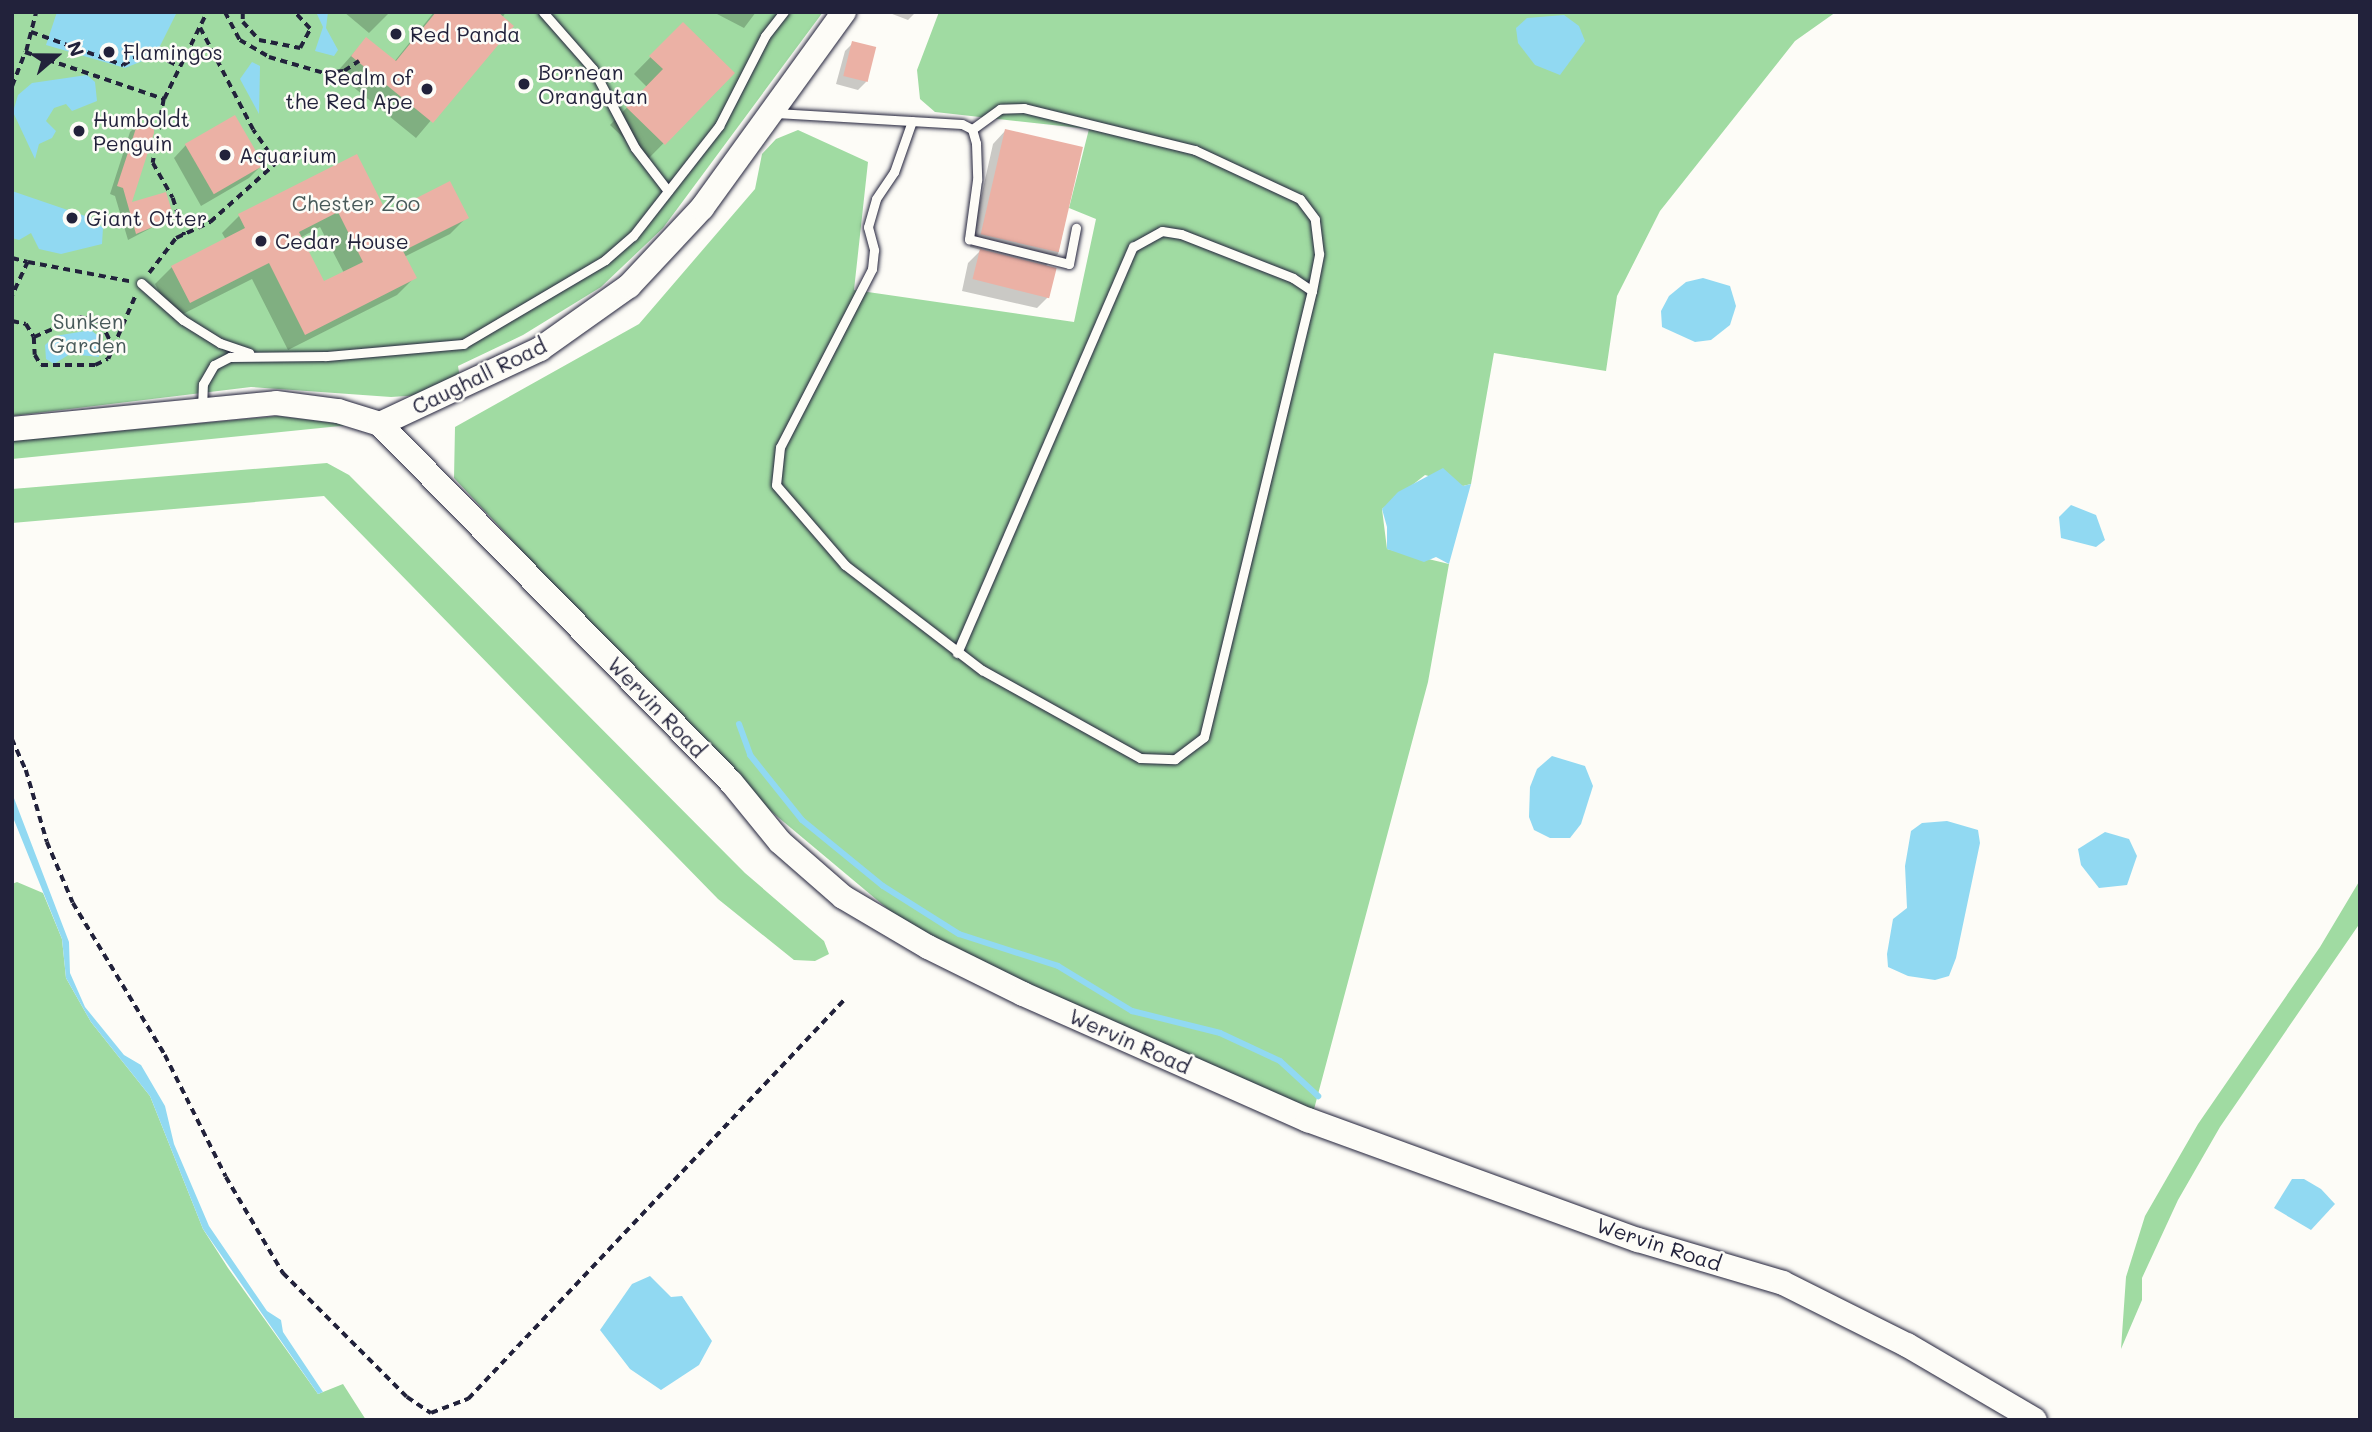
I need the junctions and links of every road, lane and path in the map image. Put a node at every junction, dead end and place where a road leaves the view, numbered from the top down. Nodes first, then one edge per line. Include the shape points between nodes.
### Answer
1 (36, 12) edge
2 (207, 12) edge
3 (225, 12) edge
4 (243, 12) edge
5 (294, 12) edge
6 (543, 12) edge
7 (784, 12) edge
8 (844, 12) edge
9 (200, 28) junction
10 (31, 32) junction
11 (26, 52) junction
12 (359, 61) dead end
13 (177, 65) junction
14 (12, 86) edge
15 (163, 99) junction
16 (771, 113) junction
17 (912, 121) junction
18 (972, 129) junction
19 (668, 191) junction
20 (1076, 228) dead end
21 (184, 235) junction
22 (12, 258) edge
23 (28, 262) junction
24 (141, 283) junction
25 (14, 288) edge
26 (1312, 291) junction
27 (12, 296) edge
28 (12, 321) edge
29 (34, 337) junction
30 (113, 347) junction
31 (251, 354) junction
32 (202, 412) junction
33 (380, 424) junction
34 (12, 429) edge
35 (957, 653) junction
36 (12, 739) edge
37 (845, 999) dead end
38 (2035, 1420) edge

1 - 10 path
2 - 9 path
3 - 12 path via 240,40 269,57 324,73 344,71
4 - 5 path via 243,22 259,40 300,48 310,29
6 - 19 lane via 593,69 635,148
7 - 19 lane via 765,36 719,126
8 - 16 street, Caughall Road
9 - 13 path
9 - 21 path via 253,130 276,163 210,222
10 - 11 path
10 - 13 path via 123,65 147,50
11 - 14 path
11 - 15 path
13 - 15 path
15 - 21 path via 153,163 173,198
16 - 17 lane
16 - 33 street, Caughall Road via 702,208 629,286 540,349
17 - 18 lane via 962,124
17 - 35 lane via 870,218 872,269 780,447 776,485 845,565
18 - 20 lane via 977,180 969,239 1069,264
18 - 26 lane via 1000,108 1024,108 1195,150 1300,199 1315,219 1317,234
19 - 31 lane via 633,236 605,260 463,344 326,356
21 - 24 path via 176,238
22 - 23 path
23 - 24 path
23 - 25 path
24 - 30 path
24 - 31 lane via 183,320 220,343
25 - 27 path
26 - 35 lane via 1293,278 1181,234 1162,231 1132,247
26 - 35 lane via 1204,737 1192,750 1175,759 1140,758
28 - 29 path via 26,324
29 - 30 path via 80,317 101,322
29 - 30 path via 41,365 95,365 108,359
31 - 32 lane via 215,365 204,384
32 - 33 street via 276,403 338,411
32 - 34 street
33 - 38 street, Wervin Road via 731,782 780,842 864,909 1023,994 1308,1120 1638,1240 1783,1283 1907,1345
36 - 37 path via 73,902 165,1055 226,1177 284,1273 407,1397 431,1413 468,1399

